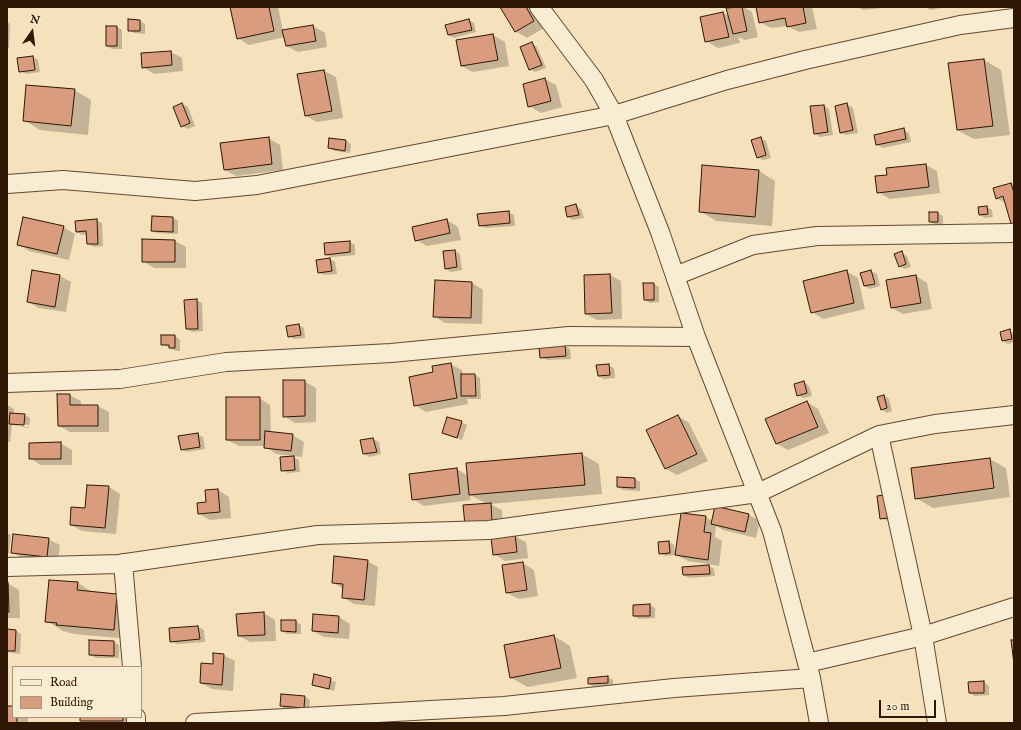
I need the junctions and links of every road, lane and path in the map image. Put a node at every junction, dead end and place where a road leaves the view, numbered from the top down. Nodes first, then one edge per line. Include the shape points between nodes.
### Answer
1 (540, 7) edge
2 (1014, 18) edge
3 (614, 115) junction
4 (7, 184) edge
5 (1014, 233) edge
6 (675, 276) junction
7 (696, 337) junction
8 (7, 383) edge
9 (1014, 415) edge
10 (879, 435) junction
11 (758, 493) junction
12 (124, 563) junction
13 (7, 567) edge
14 (1014, 607) edge
15 (923, 636) junction
16 (132, 666) edge
17 (809, 670) junction
18 (396, 718) edge
19 (195, 723) edge
20 (819, 723) edge
21 (937, 723) edge

1 - 3 street via 594,80
2 - 3 street via 960,25 805,60 727,80
3 - 4 street via 257,185 195,191 63,180
3 - 6 street
5 - 6 street via 810,237 753,245
6 - 7 street
7 - 8 street via 569,336 391,353 226,362 120,379
7 - 11 street
9 - 10 street via 935,424
10 - 11 street
10 - 15 street
11 - 12 street via 489,530 318,534
11 - 17 street via 772,531
12 - 13 street
12 - 16 street
14 - 15 street
15 - 17 street
15 - 21 street
17 - 18 street via 674,688
17 - 20 street
18 - 19 street

